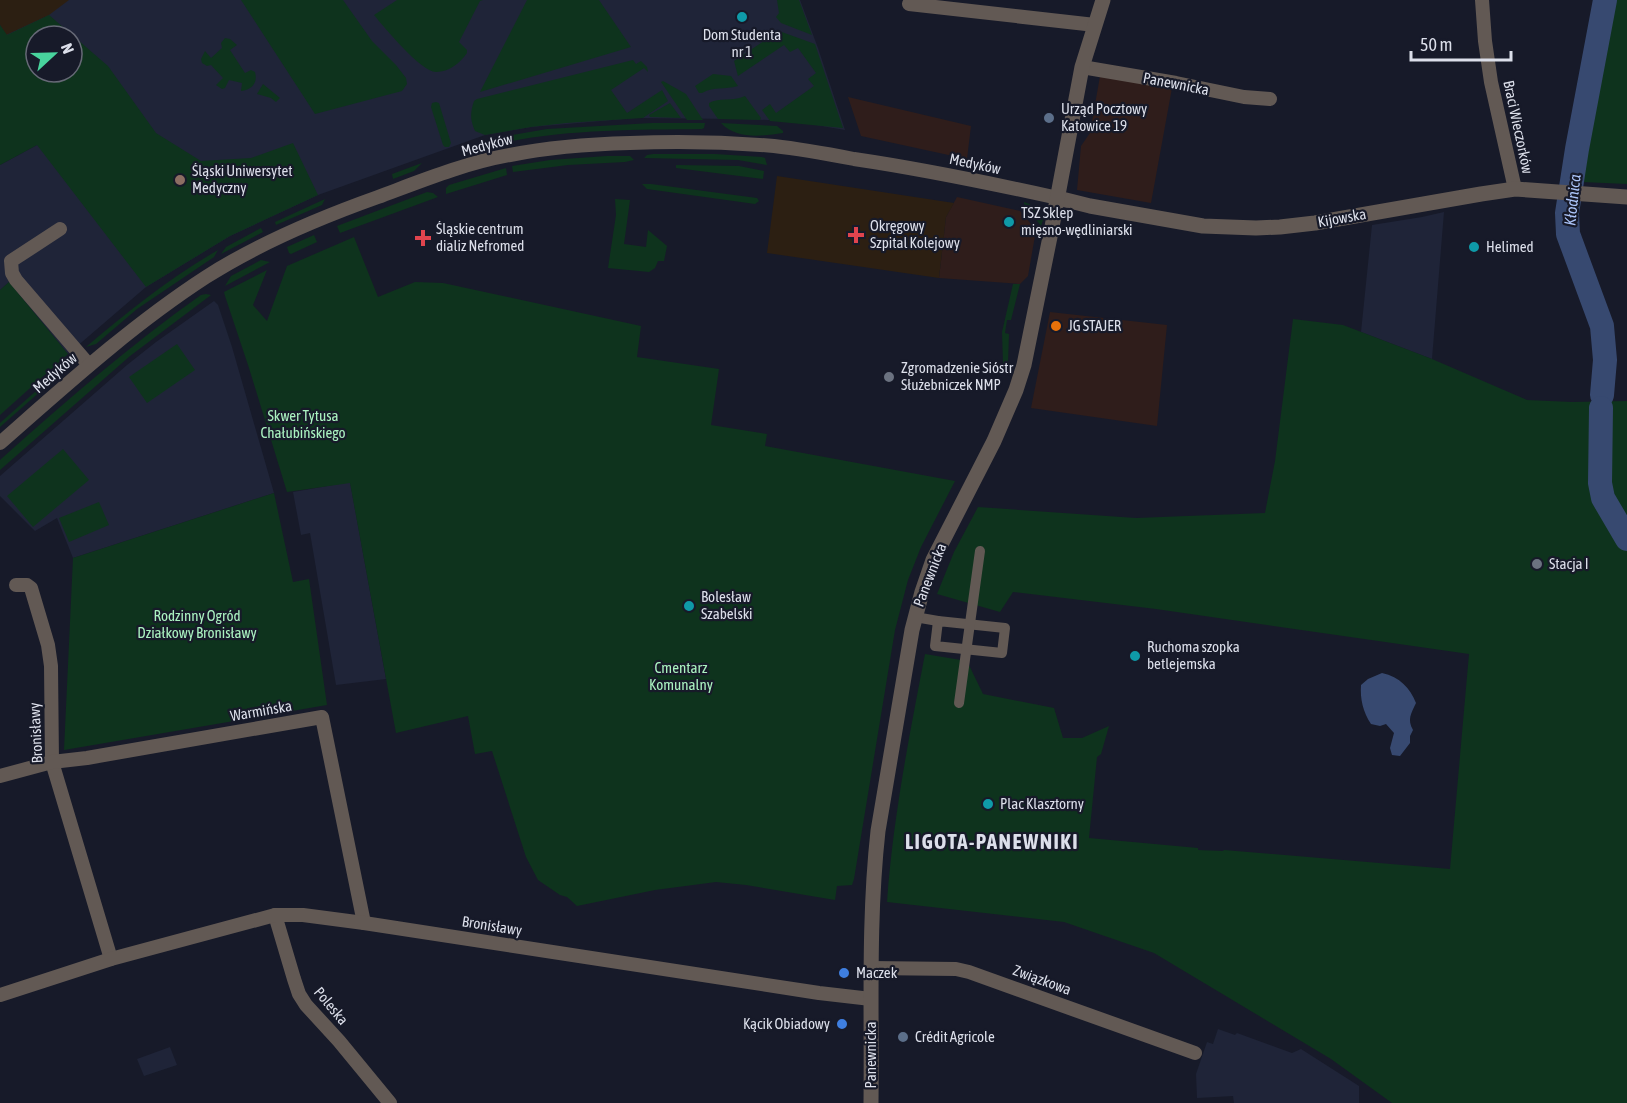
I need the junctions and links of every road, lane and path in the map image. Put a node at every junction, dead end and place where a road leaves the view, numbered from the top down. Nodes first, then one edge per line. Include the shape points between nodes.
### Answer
1 (1103, 0) edge
2 (1482, 0) edge
3 (909, 4) dead end
4 (1095, 24) junction
5 (1082, 67) junction
6 (1269, 99) dead end
7 (1515, 189) junction
8 (1627, 197) edge
9 (1058, 198) junction
10 (60, 229) dead end
11 (89, 366) junction
12 (0, 443) edge
13 (980, 551) dead end
14 (16, 585) dead end
15 (915, 617) junction
16 (938, 621) junction
17 (969, 624) junction
18 (966, 649) junction
19 (958, 703) dead end
20 (52, 762) junction
21 (0, 776) edge
22 (275, 915) junction
23 (364, 923) junction
24 (111, 959) junction
25 (871, 968) junction
26 (0, 995) edge
27 (871, 999) junction
28 (1195, 1053) dead end
29 (390, 1103) edge
30 (871, 1103) edge

1 - 4 street, Panewnicka
2 - 7 street, Braci Wieczorków via 1491,82
3 - 4 street
4 - 5 street, Panewnicka
5 - 6 street, Panewnicka
5 - 9 street, Panewnicka
7 - 8 street, Kijowska
7 - 9 street, Kijowska via 1315,223 1268,227 1203,226
9 - 11 street, Medyków via 900,165 717,142 646,142 517,153 486,160 340,211 246,254 177,297
9 - 15 street, Panewnicka via 1016,390 933,560
10 - 11 street via 11,261 12,273
11 - 12 street, Medyków
13 - 17 street
14 - 20 street, Bronisławy via 32,588 48,645
15 - 16 street
15 - 25 street, Panewnicka via 878,831
16 - 17 street
16 - 18 street via 935,646
17 - 18 street
17 - 18 street via 1005,628 1002,653
18 - 19 street
20 - 21 street, Warmińska
20 - 23 street, Warmińska via 321,717
20 - 24 street, Bronisławy
22 - 23 street, Bronisławy
22 - 24 street, Bronisławy
22 - 29 street, Poleska via 299,994
23 - 27 street, Bronisławy
24 - 26 street, Bronisławy
25 - 27 street, Panewnicka
25 - 28 street, Związkowa via 969,972
27 - 30 street, Panewnicka

